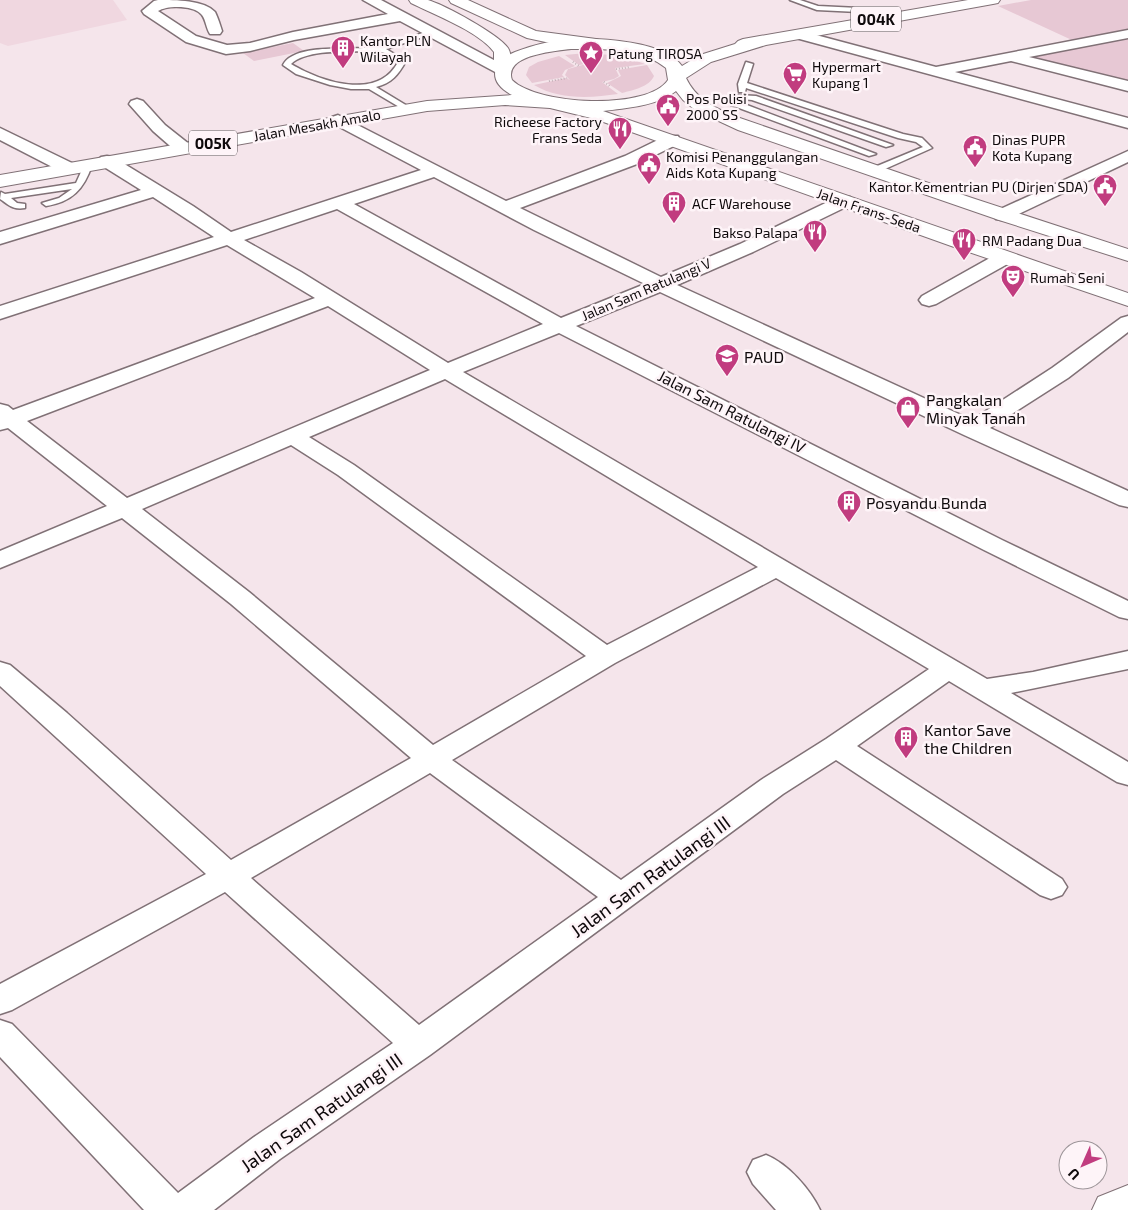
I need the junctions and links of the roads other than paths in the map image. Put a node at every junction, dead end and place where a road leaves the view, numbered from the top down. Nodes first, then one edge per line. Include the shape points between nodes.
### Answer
1 (370, 0) edge
2 (416, 0) edge
3 (456, 0) edge
4 (793, 0) edge
5 (993, 0) edge
6 (862, 4) dead end
7 (885, 14) junction
8 (402, 16) junction
9 (178, 31) junction
10 (215, 31) junction
11 (232, 32) dead end
12 (249, 32) dead end
13 (312, 32) junction
14 (433, 32) junction
15 (1128, 34) edge
16 (801, 35) junction
17 (760, 42) junction
18 (606, 44) junction
19 (676, 48) dead end
20 (693, 48) dead end
21 (377, 49) junction
22 (1007, 57) junction
23 (748, 64) dead end
24 (502, 70) junction
25 (935, 71) junction
26 (1128, 71) edge
27 (678, 77) junction
28 (1093, 77) junction
29 (487, 79) dead end
30 (742, 84) junction
31 (1128, 86) edge
32 (372, 87) junction
33 (472, 87) dead end
34 (741, 98) junction
35 (553, 103) junction
36 (137, 104) dead end
37 (427, 106) junction
38 (406, 109) junction
39 (338, 120) junction
40 (1128, 124) edge
41 (0, 133) edge
42 (901, 136) junction
43 (672, 140) junction
44 (889, 145) junction
45 (183, 148) junction
46 (1128, 156) edge
47 (107, 161) junction
48 (873, 162) junction
49 (88, 165) junction
50 (68, 168) junction
51 (436, 171) junction
52 (80, 185) junction
53 (1, 191) edge
54 (155, 191) junction
55 (844, 201) junction
56 (340, 203) junction
57 (46, 204) dead end
58 (22, 206) dead end
59 (505, 207) junction
60 (1002, 215) junction
61 (0, 238) edge
62 (229, 239) junction
63 (1128, 255) edge
64 (1004, 258) junction
65 (661, 283) junction
66 (330, 299) junction
67 (929, 300) dead end
68 (1128, 300) edge
69 (0, 312) edge
70 (1128, 322) edge
71 (561, 326) junction
72 (446, 371) junction
73 (4, 418) edge
74 (972, 430) junction
75 (292, 436) junction
76 (1128, 500) edge
77 (124, 508) junction
78 (0, 560) edge
79 (777, 566) junction
80 (1128, 611) edge
81 (605, 657) junction
82 (1128, 660) edge
83 (949, 668) junction
84 (0, 671) edge
85 (984, 688) junction
86 (836, 746) junction
87 (431, 758) junction
88 (1128, 775) edge
89 (228, 876) junction
90 (1051, 887) dead end
91 (622, 897) junction
92 (0, 1000) edge
93 (0, 1034) edge
94 (418, 1045) junction
95 (766, 1172) dead end
96 (1128, 1203) edge
97 (169, 1210) edge
98 (184, 1210) edge
99 (801, 1210) edge
100 (1112, 1210) edge

1 - 8 street
2 - 24 main road via 500,47
3 - 18 main road via 532,34 564,41
4 - 7 lane via 817,8
5 - 7 main road, 004K
6 - 7 lane
7 - 16 main road, 004K
8 - 13 street
8 - 14 street
9 - 10 street
9 - 10 street via 149,11 159,4 189,4 203,8 212,19
9 - 13 street via 191,39 226,50
10 - 11 street
12 - 13 street
14 - 21 lane
14 - 24 street
15 - 22 street
16 - 17 main road, 004K
16 - 25 street
17 - 20 main road, 004K
17 - 27 main road, 004K via 710,56 688,67
18 - 19 main road
18 - 24 main road via 571,44 539,49 514,58
18 - 27 main road via 639,49 658,56 672,64
21 - 32 lane via 388,51 402,61 394,76
21 - 32 lane via 305,54 287,65 306,76 333,84
22 - 25 street
22 - 28 street
23 - 30 lane
24 - 29 main road
24 - 35 main road via 501,76 512,89
25 - 40 street
26 - 28 street
27 - 35 main road via 668,90 636,101 590,106
27 - 48 main road via 692,100 716,114 847,161
28 - 31 street
30 - 34 lane
30 - 42 lane
32 - 38 lane
33 - 37 main road, Jalan Mesakh Amalo / 005K
34 - 44 lane via 753,98
34 - 48 lane via 734,104
35 - 37 main road, Jalan Mesakh Amalo / 005K via 505,100
35 - 43 main road, Jalan Frans-Seda via 601,115
36 - 45 street
37 - 38 main road, Jalan Mesakh Amalo / 005K
38 - 39 main road, Jalan Mesakh Amalo / 005K
39 - 45 main road, Jalan Mesakh Amalo / 005K
39 - 51 street
41 - 50 street
42 - 44 lane
42 - 48 lane via 919,140 928,148
43 - 55 main road, Jalan Frans-Seda
43 - 59 street via 631,160
44 - 48 lane
45 - 47 main road, Jalan Mesakh Amalo / 005K
46 - 60 street
47 - 49 main road, Jalan Mesakh Amalo / 005K
47 - 54 street
48 - 60 main road
49 - 50 main road, Jalan Mesakh Amalo / 005K
49 - 52 lane
50 - 53 main road, Jalan Mesakh Amalo / 005K
51 - 56 street
51 - 59 street
52 - 53 lane
52 - 57 lane via 67,198
53 - 58 lane via 15,206
54 - 61 street
54 - 62 street
55 - 64 main road, Jalan Frans-Seda
55 - 65 street, Jalan Sam Ratulangi V via 798,225
56 - 62 street
56 - 71 street, Jalan Sam Ratulangi IV
59 - 65 street
60 - 63 main road
62 - 66 street
62 - 69 street
64 - 67 street
64 - 68 main road, Jalan Frans-Seda
65 - 71 street, Jalan Sam Ratulangi V
65 - 74 street
66 - 72 street
66 - 73 street
70 - 74 street via 1060,373
71 - 72 street, Jalan Sam Ratulangi V
71 - 80 street, Jalan Sam Ratulangi IV
72 - 75 street
72 - 79 street
73 - 77 street
74 - 76 street
75 - 77 street
75 - 81 street via 346,470
77 - 78 street
77 - 87 street via 240,598
79 - 81 street
79 - 83 street
81 - 87 street
82 - 85 street
83 - 85 street
83 - 86 street, Jalan Sam Ratulangi III
84 - 89 street
85 - 88 street
86 - 90 street
86 - 91 street, Jalan Sam Ratulangi III via 772,787
87 - 89 street
87 - 91 street
89 - 92 street
89 - 94 street
91 - 94 street, Jalan Sam Ratulangi III
93 - 97 street
94 - 98 street, Jalan Sam Ratulangi III
95 - 99 street
96 - 100 main road

